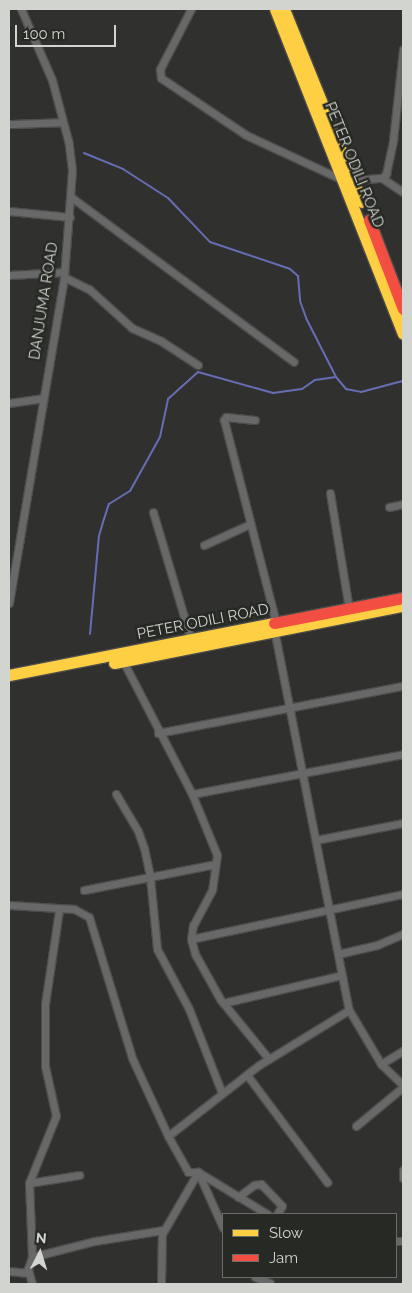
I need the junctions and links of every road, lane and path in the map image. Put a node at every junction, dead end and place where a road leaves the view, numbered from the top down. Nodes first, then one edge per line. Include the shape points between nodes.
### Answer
1 (21, 9) edge
2 (191, 9) edge
3 (275, 9) edge
4 (284, 9) edge
5 (403, 50) edge
6 (63, 122) junction
7 (9, 124) edge
8 (382, 178) junction
9 (349, 181) junction
10 (403, 192) edge
11 (71, 197) junction
12 (9, 211) edge
13 (70, 217) junction
14 (64, 274) junction
15 (9, 275) edge
16 (403, 309) edge
17 (403, 334) edge
18 (294, 362) dead end
19 (198, 365) dead end
20 (43, 398) junction
21 (9, 403) edge
22 (256, 420) dead end
23 (330, 493) dead end
24 (403, 504) edge
25 (389, 507) dead end
26 (153, 512) dead end
27 (250, 524) junction
28 (204, 545) dead end
29 (403, 598) edge
30 (9, 603) edge
31 (403, 606) edge
32 (349, 609) junction
33 (274, 626) junction
34 (191, 640) junction
35 (123, 661) junction
36 (9, 675) edge
37 (9, 683) edge
38 (403, 686) edge
39 (290, 707) junction
40 (158, 733) junction
41 (403, 754) edge
42 (304, 773) junction
43 (116, 794) dead end
44 (192, 794) junction
45 (403, 823) edge
46 (316, 840) junction
47 (215, 864) junction
48 (150, 877) junction
49 (84, 890) dead end
50 (403, 894) edge
51 (9, 905) edge
52 (330, 909) junction
53 (60, 910) junction
54 (403, 934) edge
55 (191, 939) junction
56 (338, 954) junction
57 (342, 975) junction
58 (224, 1003) junction
59 (349, 1010) junction
60 (403, 1051) edge
61 (269, 1059) junction
62 (381, 1064) junction
63 (247, 1075) junction
64 (403, 1086) edge
65 (222, 1094) junction
66 (356, 1126) dead end
67 (168, 1136) junction
68 (403, 1170) edge
69 (198, 1172) junction
70 (79, 1175) dead end
71 (403, 1178) edge
72 (327, 1182) dead end
73 (29, 1183) junction
74 (238, 1197) junction
75 (265, 1213) edge
76 (278, 1213) edge
77 (222, 1226) edge
78 (163, 1230) junction
79 (32, 1258) junction
80 (9, 1271) edge
81 (28, 1273) junction
82 (32, 1284) edge
83 (162, 1284) edge

1 - 6 street, DANJUMA ROAD via 52,80
2 - 9 street via 160,69 161,78 246,135
3 - 9 main road, PETER ODILI ROAD
4 - 9 main road, PETER ODILI ROAD
5 - 8 street via 393,140 388,168
6 - 7 street
6 - 11 street, DANJUMA ROAD via 72,170
8 - 9 street
8 - 10 street
9 - 16 main road, PETER ODILI ROAD
9 - 17 main road, PETER ODILI ROAD
11 - 13 street, DANJUMA ROAD
11 - 18 street
12 - 13 street
13 - 14 street, DANJUMA ROAD
14 - 15 street
14 - 19 street via 88,289 132,328
14 - 20 street, DANJUMA ROAD
20 - 21 street
20 - 30 street, DANJUMA ROAD
22 - 27 street via 226,417 224,420
23 - 32 street
24 - 25 street
26 - 34 street
27 - 28 street
27 - 33 street
29 - 32 main road, PETER ODILI ROAD
31 - 33 main road
32 - 33 main road, PETER ODILI ROAD
33 - 34 main road, PETER ODILI ROAD
33 - 35 main road
33 - 39 street
34 - 36 main road, PETER ODILI ROAD
35 - 37 main road
35 - 40 street
38 - 39 street
39 - 40 street
39 - 42 street
40 - 44 street
41 - 42 street
42 - 44 street
42 - 46 street
43 - 48 street via 138,831
44 - 47 street via 218,855
45 - 46 street
46 - 52 street
47 - 48 street
47 - 55 street via 212,890 193,925
48 - 49 street
48 - 65 street via 157,949 189,1009
50 - 52 street
51 - 53 street
52 - 55 street
52 - 56 street
53 - 67 street via 74,908 90,917 132,1058
53 - 73 street via 45,1004 45,1066 56,1116
54 - 56 street via 376,945
55 - 58 street
56 - 57 street
57 - 58 street
57 - 59 street
58 - 61 street
59 - 61 street
59 - 62 street
60 - 62 street
61 - 63 street
62 - 64 street
63 - 65 street
63 - 72 street
64 - 66 street
65 - 67 street
67 - 69 street via 188,1172
68 - 71 street
69 - 74 street
69 - 77 street
69 - 78 street
70 - 73 street
73 - 79 street
74 - 75 street
74 - 76 street via 254,1185 261,1184 282,1206
78 - 79 street via 95,1241
78 - 83 street
79 - 81 street
80 - 81 street
81 - 82 street

